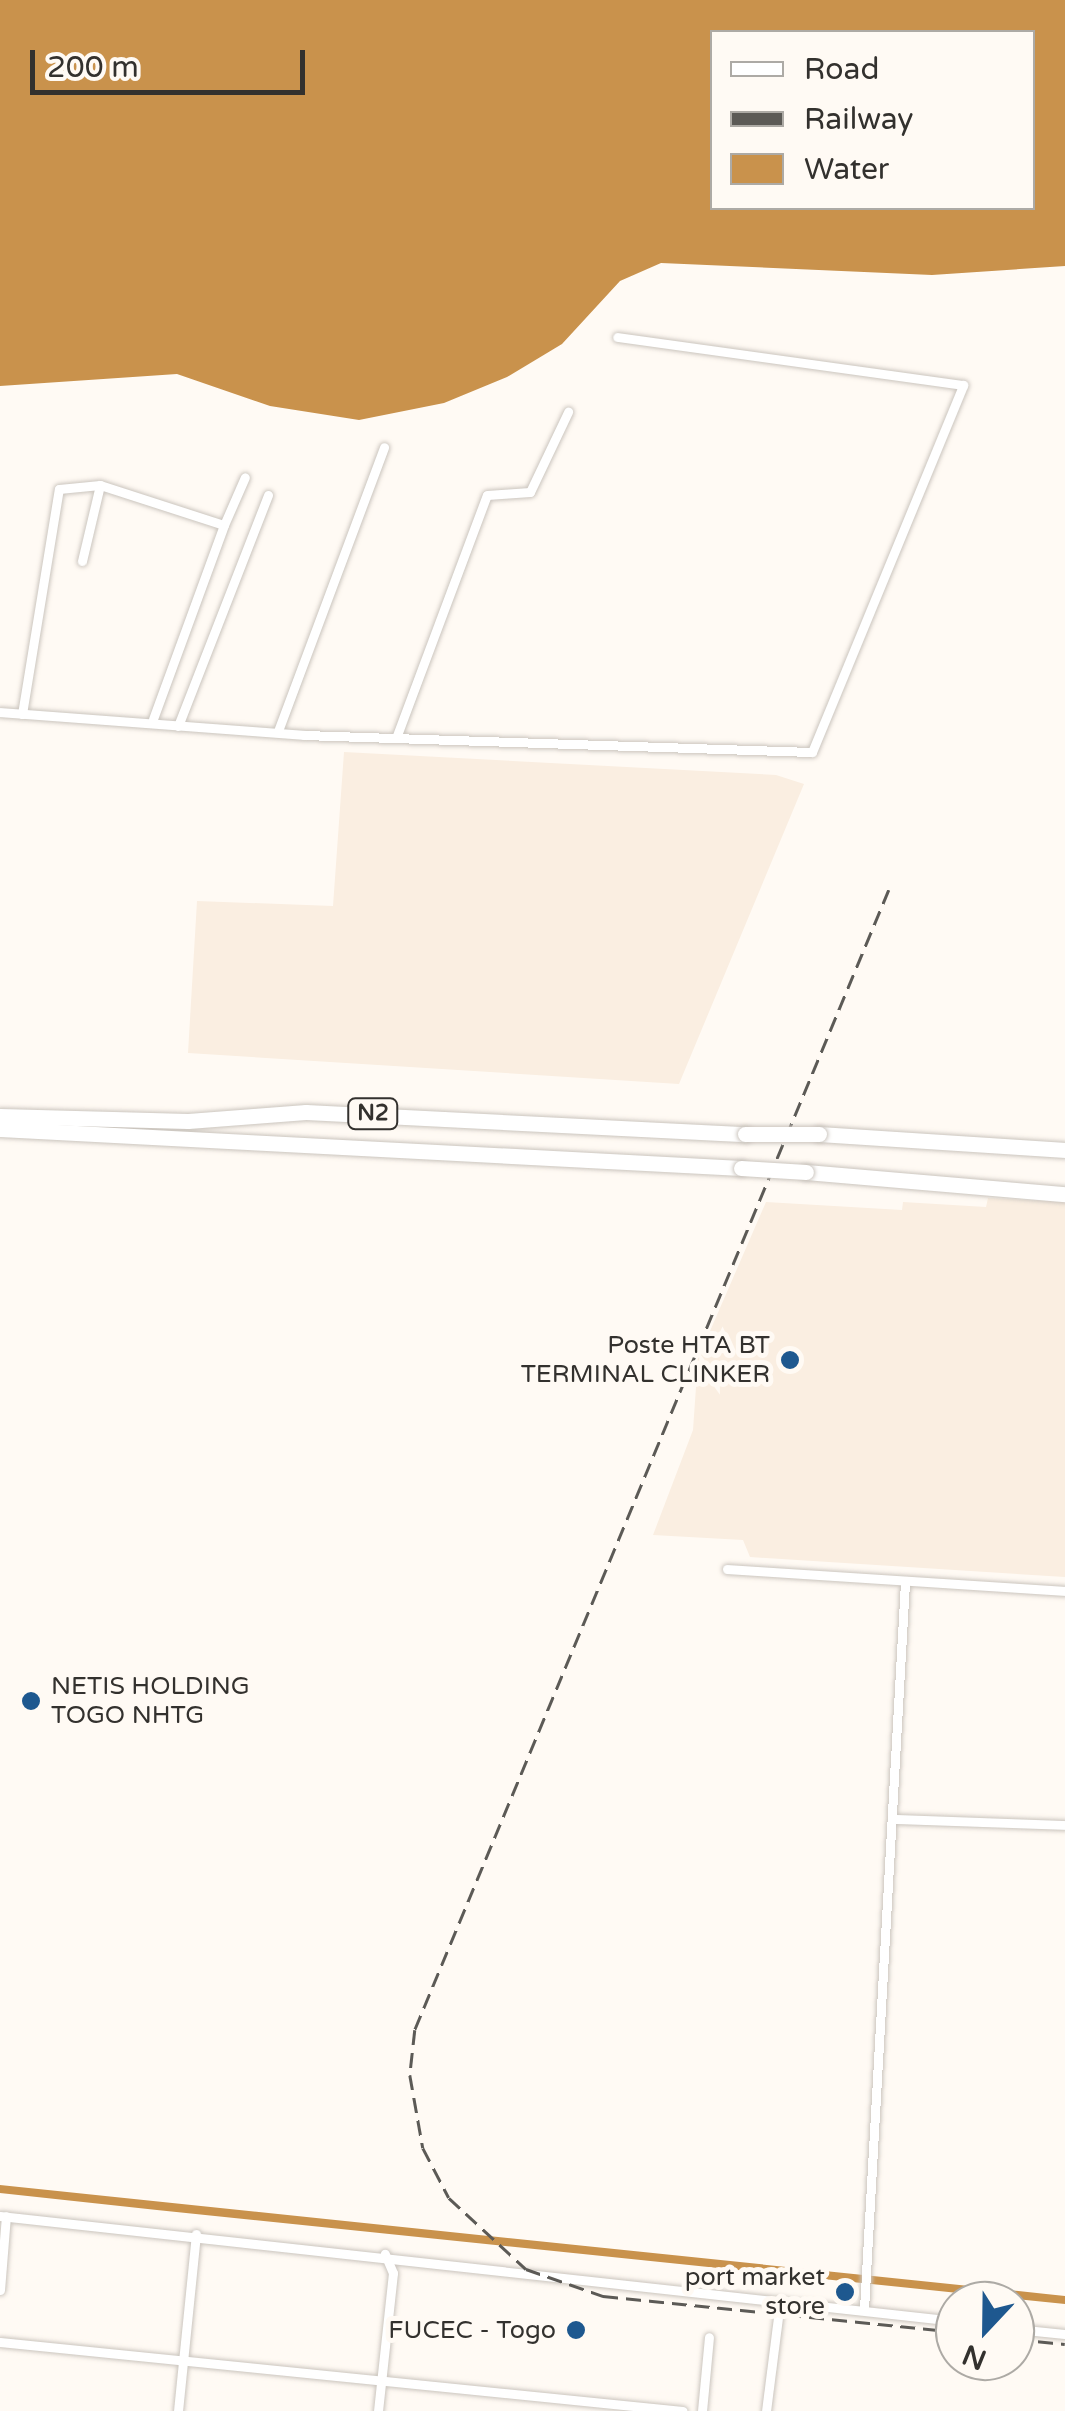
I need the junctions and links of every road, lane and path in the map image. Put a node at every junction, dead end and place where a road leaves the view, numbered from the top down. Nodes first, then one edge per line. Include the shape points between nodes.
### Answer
1 (616, 337) dead end
2 (568, 412) dead end
3 (384, 447) dead end
4 (245, 477) dead end
5 (100, 484) junction
6 (268, 495) dead end
7 (224, 526) junction
8 (82, 561) dead end
9 (0, 712) edge
10 (22, 714) junction
11 (154, 719) junction
12 (178, 726) junction
13 (278, 730) junction
14 (396, 738) junction
15 (0, 1116) edge
16 (0, 1130) edge
17 (1065, 1150) edge
18 (1065, 1194) edge
19 (728, 1569) dead end
20 (905, 1582) junction
21 (1065, 1590) edge
22 (894, 1820) junction
23 (1065, 1825) edge
24 (3, 2216) edge
25 (196, 2234) junction
26 (385, 2254) junction
27 (0, 2290) edge
28 (780, 2302) junction
29 (864, 2310) junction
30 (935, 2319) edge
31 (1035, 2330) edge
32 (1065, 2334) edge
33 (709, 2337) dead end
34 (0, 2342) edge
35 (182, 2361) junction
36 (383, 2378) junction
37 (178, 2411) edge
38 (378, 2411) edge
39 (683, 2411) edge
40 (702, 2411) edge
41 (766, 2411) edge

1 - 14 street via 963,385 812,752
2 - 14 street via 530,492 487,495
3 - 13 street
4 - 7 street
5 - 7 street
5 - 8 street
5 - 10 street via 65,484 55,498
6 - 12 street
7 - 11 street
9 - 10 street
10 - 11 street
11 - 12 street
12 - 13 street
13 - 14 street
15 - 17 highway, N2, bridge via 188,1121 306,1112
16 - 18 highway, N2, bridge via 741,1168
19 - 20 street
20 - 21 street
20 - 22 street
22 - 23 street
22 - 29 street
24 - 25 street
24 - 27 street
25 - 26 street
25 - 35 street
26 - 28 street
26 - 36 street via 393,2273
28 - 29 street
28 - 41 street
29 - 30 street
31 - 32 street
33 - 40 street
34 - 35 street
35 - 36 street
35 - 37 street
36 - 38 street
36 - 39 street

